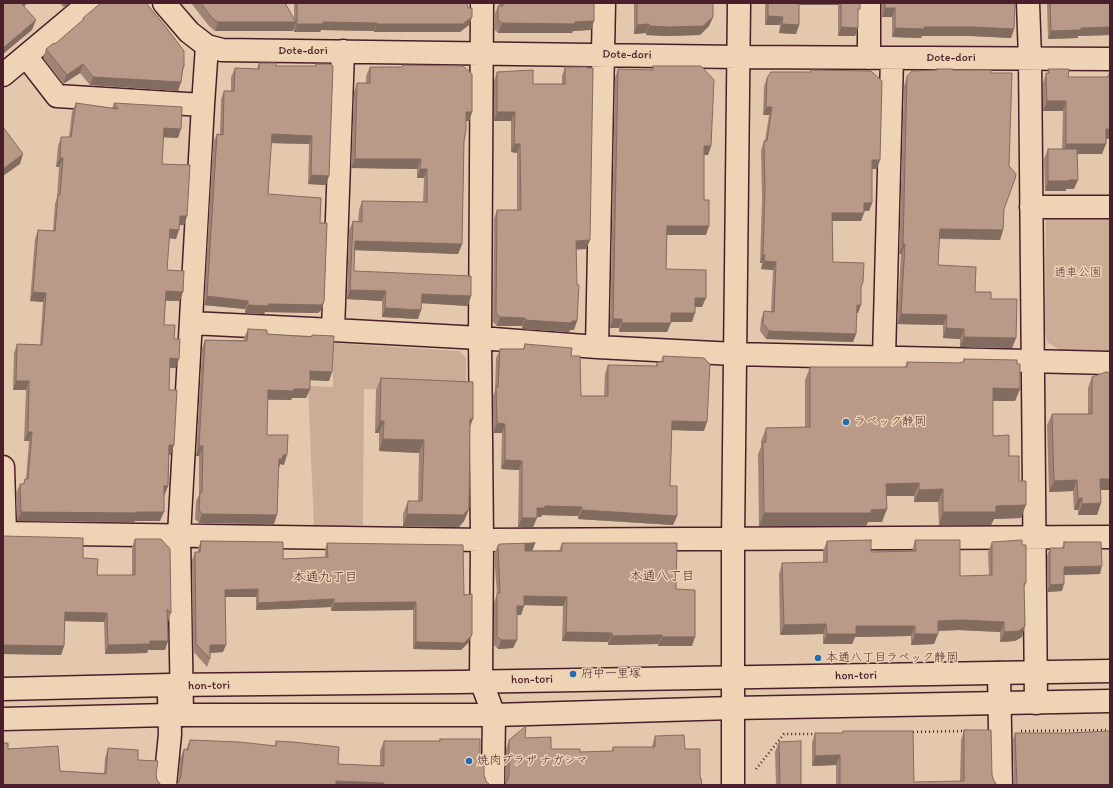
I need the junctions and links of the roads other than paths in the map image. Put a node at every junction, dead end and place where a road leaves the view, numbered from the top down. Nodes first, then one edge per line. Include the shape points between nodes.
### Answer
1 (89, 3) edge
2 (164, 3) edge
3 (482, 3) edge
4 (604, 3) edge
5 (739, 3) edge
6 (870, 3) edge
7 (1028, 3) edge
8 (207, 46) junction
9 (343, 51) junction
10 (482, 53) junction
11 (603, 55) junction
12 (26, 56) junction
13 (738, 57) junction
14 (869, 58) junction
15 (892, 58) junction
16 (1030, 58) junction
17 (1110, 59) edge
18 (3, 75) edge
19 (203, 105) junction
20 (1031, 207) junction
21 (1110, 208) edge
22 (191, 323) junction
23 (333, 330) junction
24 (480, 338) junction
25 (596, 347) junction
26 (735, 354) junction
27 (884, 357) junction
28 (1032, 360) junction
29 (1110, 363) edge
30 (3, 468) edge
31 (4, 533) edge
32 (179, 535) junction
33 (1110, 537) edge
34 (1035, 538) junction
35 (733, 539) junction
36 (482, 540) junction
37 (1110, 671) edge
38 (1036, 672) junction
39 (999, 673) junction
40 (733, 678) junction
41 (481, 681) junction
42 (176, 686) junction
43 (3, 689) edge
44 (1110, 701) edge
45 (1036, 702) junction
46 (1000, 703) junction
47 (733, 708) junction
48 (176, 715) junction
49 (494, 715) junction
50 (3, 720) edge
51 (165, 785) edge
52 (493, 785) edge
53 (734, 785) edge
54 (1001, 785) edge

1 - 12 street
2 - 8 street, Dote-dori via 189,32
3 - 10 street
4 - 11 street
5 - 13 street
6 - 14 street
7 - 16 street
8 - 9 street, Dote-dori via 222,50
8 - 19 street
9 - 10 street, Dote-dori
9 - 23 street
10 - 11 street, Dote-dori
10 - 24 street
11 - 13 street, Dote-dori
11 - 25 street
12 - 18 street
12 - 19 street via 57,96
13 - 14 street, Dote-dori
13 - 26 street
14 - 15 street, Dote-dori
15 - 16 street, Dote-dori
15 - 27 street
16 - 17 street, Dote-dori
16 - 20 street
19 - 22 street
20 - 21 street
20 - 28 street
22 - 23 street
22 - 32 street
23 - 24 street
24 - 25 street
24 - 36 street
25 - 26 street
26 - 27 street
26 - 35 street
27 - 28 street
28 - 29 street
28 - 34 street
30 - 31 street
31 - 32 street
32 - 36 street
32 - 42 street
33 - 34 street
34 - 35 street
34 - 38 street
35 - 36 street
35 - 40 street
36 - 41 street
37 - 38 street, hon-tori
38 - 39 street, hon-tori
38 - 45 street
39 - 40 street, hon-tori
39 - 46 street
40 - 41 street, hon-tori
40 - 47 street
41 - 42 street, hon-tori
41 - 49 street
42 - 43 street, hon-tori
42 - 48 street
44 - 45 street
45 - 46 street
46 - 47 street
46 - 54 street
47 - 49 street
47 - 53 street
48 - 49 street
48 - 50 street
48 - 51 street via 170,734
49 - 52 street

